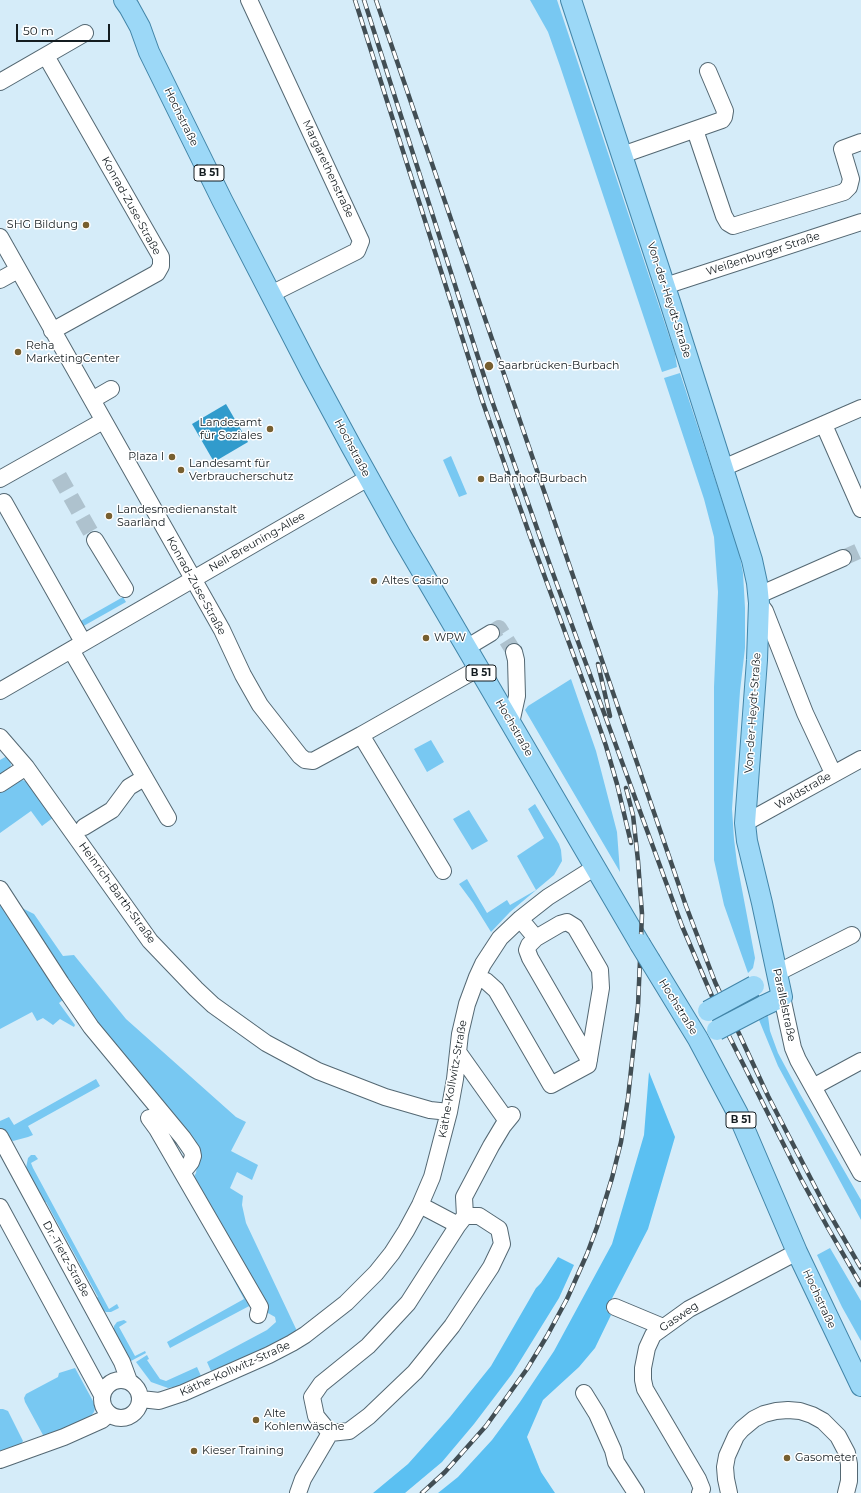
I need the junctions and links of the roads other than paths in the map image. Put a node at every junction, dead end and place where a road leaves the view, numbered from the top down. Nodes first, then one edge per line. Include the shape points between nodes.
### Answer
1 (108, 0) edge
2 (124, 0) edge
3 (249, 0) edge
4 (571, 0) edge
5 (85, 33) dead end
6 (149, 52) junction
7 (46, 56) junction
8 (708, 71) dead end
9 (0, 82) edge
10 (695, 130) junction
11 (861, 142) edge
12 (622, 154) junction
13 (860, 224) edge
14 (1, 240) edge
15 (18, 270) junction
16 (0, 280) edge
17 (665, 286) junction
18 (271, 294) junction
19 (52, 331) junction
20 (111, 389) dead end
21 (92, 400) junction
22 (861, 408) edge
23 (104, 421) junction
24 (824, 425) junction
25 (723, 468) junction
26 (368, 478) junction
27 (0, 480) edge
28 (4, 502) dead end
29 (861, 509) edge
30 (95, 540) tunnel mouth
31 (843, 558) tunnel mouth
32 (192, 578) junction
33 (125, 589) dead end
34 (759, 599) junction
35 (491, 632) dead end
36 (77, 646) junction
37 (466, 648) junction
38 (514, 652) tunnel mouth
39 (479, 668) junction
40 (0, 691) edge
41 (511, 723) junction
42 (361, 735) junction
43 (0, 738) edge
44 (861, 759) edge
45 (26, 767) junction
46 (834, 773) junction
47 (144, 778) junction
48 (0, 784) edge
49 (168, 818) dead end
50 (745, 822) junction
51 (84, 827) dead end
52 (594, 868) junction
53 (443, 871) dead end
54 (0, 889) edge
55 (520, 919) junction
56 (852, 935) dead end
57 (536, 938) junction
58 (777, 973) junction
59 (477, 977) junction
60 (782, 996) junction
61 (687, 1021) junction
62 (698, 1039) junction
63 (458, 1052) junction
64 (589, 1060) junction
65 (861, 1062) edge
66 (813, 1088) junction
67 (449, 1112) junction
68 (149, 1118) dead end
69 (0, 1137) edge
70 (181, 1170) junction
71 (861, 1173) edge
72 (420, 1205) junction
73 (0, 1207) edge
74 (462, 1221) junction
75 (797, 1252) junction
76 (615, 1307) dead end
77 (258, 1315) dead end
78 (663, 1327) junction
79 (130, 1381) junction
80 (861, 1386) edge
81 (584, 1393) dead end
82 (102, 1395) junction
83 (141, 1399) junction
84 (109, 1414) junction
85 (330, 1433) junction
86 (0, 1460) edge
87 (852, 1486) edge
88 (298, 1493) edge
89 (636, 1493) edge
90 (700, 1493) edge
91 (729, 1493) edge

1 - 6 main road, Hochstraße / B 51
2 - 6 main road, Hochstraße / B 51 via 140,28
3 - 18 street, Margarethenstraße via 361,241 357,251
4 - 12 main road, Von-der-Heydt-Straße
5 - 7 street
6 - 18 main road, Hochstraße / B 51
7 - 9 street
7 - 19 street, Konrad-Zuse-Straße via 161,257 162,266 157,273
8 - 10 street via 724,117
10 - 11 street via 724,216 733,226 844,192 849,188 851,179 842,149
10 - 12 street
12 - 17 main road, Von-der-Heydt-Straße
13 - 17 street, Weißenburger Straße
14 - 15 street, Konrad-Zuse-Straße
15 - 16 street
15 - 19 street, Konrad-Zuse-Straße
17 - 25 main road, Von-der-Heydt-Straße
18 - 26 main road, Hochstraße / B 51
19 - 21 street, Konrad-Zuse-Straße
20 - 21 street
21 - 23 street, Konrad-Zuse-Straße
22 - 24 street
23 - 27 street
23 - 32 street, Konrad-Zuse-Straße
24 - 25 street
24 - 29 street
25 - 34 main road, Von-der-Heydt-Straße via 752,560
26 - 32 street, Nell-Breuning-Allee
26 - 37 main road, Hochstraße / B 51
28 - 36 street
30 - 33 street
31 - 34 street
32 - 36 street, Nell-Breuning-Allee
32 - 42 street, Konrad-Zuse-Straße via 260,704 300,756 313,761
34 - 46 street, Von-der-Heydt-Straße via 766,611 805,713
34 - 50 main road, Von-der-Heydt-Straße
35 - 37 street
36 - 40 street, Nell-Breuning-Allee
36 - 47 street
37 - 39 main road, Hochstraße / B 51
38 - 41 street via 517,696
39 - 41 main road, Hochstraße / B 51
39 - 42 street, Konrad-Zuse-Straße
41 - 52 main road, Hochstraße / B 51
42 - 53 street
43 - 45 street, Heinrich-Barth-Straße
44 - 46 street, Waldstraße
45 - 48 street
45 - 67 street, Heinrich-Barth-Straße via 150,941 213,1004 266,1043 318,1071 385,1097 430,1110
46 - 50 street, Waldstraße
47 - 49 street
47 - 51 street via 130,787 112,810
50 - 58 main road, Parallelstraße
52 - 55 street, Käthe-Kollwitz-Straße via 548,897
52 - 61 main road, Hochstraße / B 51, bridge
54 - 70 street via 90,1027 192,1151 191,1162
55 - 57 street
55 - 59 street, Käthe-Kollwitz-Straße via 500,938
56 - 58 street
57 - 64 street via 527,950 530,958
57 - 64 street via 567,922 576,927 600,970 601,988
58 - 60 main road, Parallelstraße
58 - 61 main road, bridge
59 - 63 street, Käthe-Kollwitz-Straße via 467,1004
59 - 64 street via 496,990 550,1085 588,1065
60 - 62 main road, bridge
60 - 66 street, Parallelstraße via 793,1048
61 - 62 main road, Hochstraße / B 51
62 - 75 main road, Hochstraße / B 51 via 738,1114
63 - 67 street, Käthe-Kollwitz-Straße
63 - 74 street via 510,1118 491,1146 464,1197
65 - 66 street
66 - 71 street, Parallelstraße
67 - 72 street, Käthe-Kollwitz-Straße via 432,1177
68 - 70 street
69 - 79 street, Dr.-Tietz-Straße
70 - 77 street via 260,1307
72 - 74 street
72 - 83 street, Käthe-Kollwitz-Straße via 403,1237 376,1273 346,1303 305,1335 269,1355 183,1393 158,1401
73 - 82 street
74 - 85 street via 408,1303 368,1346 321,1384 312,1397 316,1416
74 - 85 street via 479,1216 499,1228 502,1244 490,1267 452,1326 415,1372 369,1416 349,1431
75 - 78 street, Gasweg via 689,1309
75 - 80 main road, Hochstraße / B 51
76 - 78 street
78 - 90 street, Gasweg via 653,1335 647,1348 643,1380 650,1398 698,1479 702,1489
79 - 82 street via 116,1380 109,1384
79 - 83 street via 136,1386
81 - 89 street via 597,1414 616,1462
82 - 84 street via 104,1408
83 - 84 street via 137,1410 131,1416 116,1418
84 - 86 street via 64,1437
85 - 88 street via 303,1479
87 - 91 street via 847,1453 838,1436 823,1421 812,1415 788,1410 764,1414 748,1424 736,1436 725,1467

